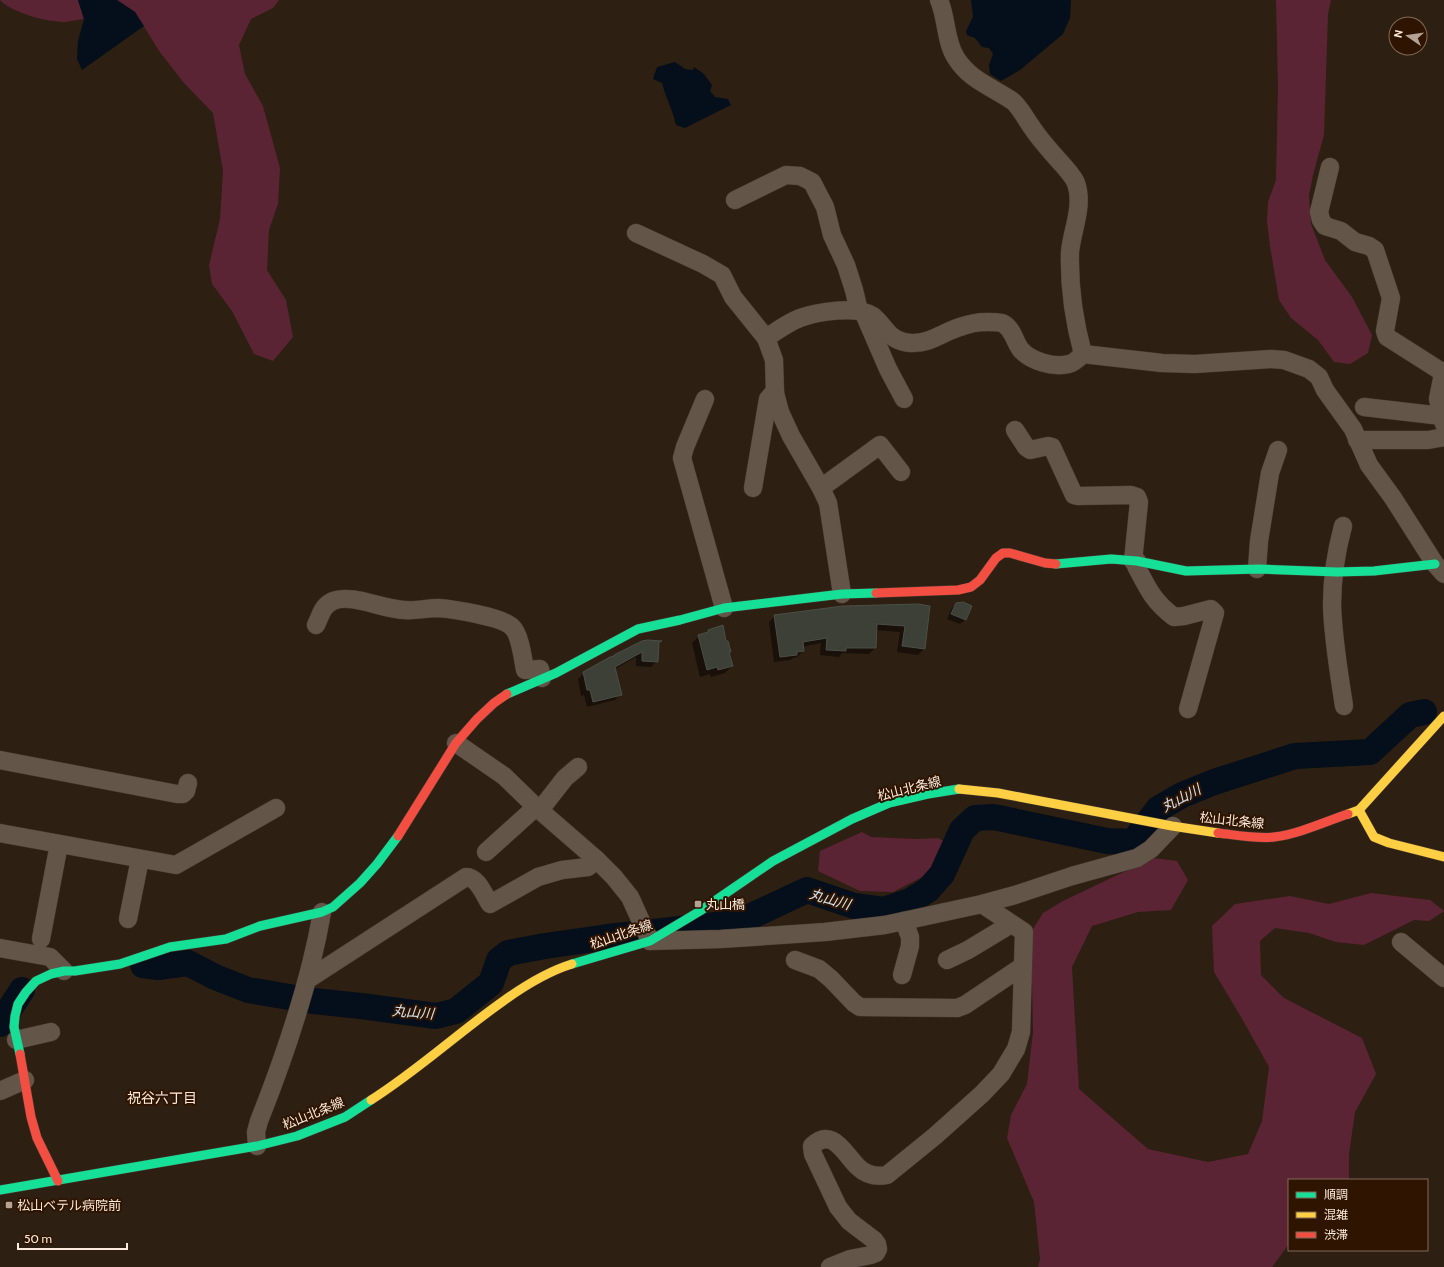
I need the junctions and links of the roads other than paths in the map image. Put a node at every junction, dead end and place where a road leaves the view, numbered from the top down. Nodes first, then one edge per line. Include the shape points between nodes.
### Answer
1 (938, 0) edge
2 (1330, 167) dead end
3 (735, 200) dead end
4 (636, 233) dead end
5 (861, 311) junction
6 (766, 338) junction
7 (1083, 354) junction
8 (775, 391) junction
9 (705, 399) dead end
10 (904, 399) dead end
11 (1364, 407) dead end
12 (1443, 420) edge
13 (1015, 430) dead end
14 (1444, 437) edge
15 (1357, 440) junction
16 (1278, 450) dead end
17 (901, 472) dead end
18 (753, 488) dead end
19 (821, 488) junction
20 (1342, 526) dead end
21 (1135, 561) junction
22 (1257, 569) junction
23 (1439, 569) edge
24 (1334, 572) junction
25 (842, 594) junction
26 (724, 608) junction
27 (316, 626) dead end
28 (542, 678) junction
29 (1344, 706) dead end
30 (1188, 709) dead end
31 (1444, 716) edge
32 (456, 743) junction
33 (0, 760) edge
34 (578, 767) dead end
35 (188, 783) dead end
36 (276, 808) dead end
37 (538, 809) junction
38 (1359, 810) junction
39 (1172, 826) junction
40 (0, 832) edge
41 (59, 844) junction
42 (486, 852) dead end
43 (1444, 857) edge
44 (140, 859) junction
45 (597, 860) junction
46 (982, 904) junction
47 (322, 912) junction
48 (128, 919) dead end
49 (904, 921) junction
50 (1011, 924) junction
51 (41, 939) dead end
52 (650, 940) junction
53 (1401, 942) dead end
54 (0, 948) edge
55 (795, 960) dead end
56 (947, 960) dead end
57 (1023, 966) junction
58 (64, 971) junction
59 (902, 975) dead end
60 (1444, 978) edge
61 (307, 980) junction
62 (52, 1032) dead end
63 (16, 1040) junction
64 (25, 1080) junction
65 (0, 1091) edge
66 (257, 1146) junction
67 (58, 1181) junction
68 (0, 1190) edge
69 (830, 1267) edge

1 - 7 street via 947,37 956,58 976,79 1012,101 1076,182 1078,206 1070,250 1070,274 1073,311
2 - 12 street via 1319,212 1321,220 1325,226 1341,231 1355,242 1375,250 1391,298 1385,331 1387,337 1443,374 1438,398
3 - 5 street via 786,175 800,176 812,182 825,207 832,235 846,265
4 - 6 street via 722,275 733,297
5 - 6 street via 853,309 812,314 799,318
5 - 7 street via 873,316 888,334 897,340 923,342 960,326 992,322 1002,323 1010,329 1021,350 1043,363 1069,364
5 - 10 street
6 - 8 street via 774,360
7 - 15 street via 1162,363 1195,364 1271,359 1298,364 1319,377
8 - 18 street via 768,398
8 - 19 street via 780,412 791,436
9 - 26 street via 682,458
11 - 12 street
13 - 21 street via 1030,450 1052,447 1074,495 1131,495 1137,498 1139,502
14 - 15 street via 1428,440
15 - 23 street via 1369,465
16 - 22 street via 1270,473
17 - 19 street via 880,446
19 - 25 street via 828,504
20 - 24 street
21 - 22 street via 1186,571
21 - 25 street via 1111,559 1062,564 1003,554 996,558 980,580 971,587 958,590
21 - 30 street via 1150,594 1174,617 1211,609 1215,613
22 - 24 street
23 - 24 street
24 - 29 street via 1334,632
25 - 26 street
26 - 28 street via 638,629
27 - 28 street via 325,606 334,601 348,599 405,610 438,608 462,611 512,626 525,670 540,669
28 - 32 street via 512,691 494,703
31 - 38 street, 松山北条線
32 - 37 street via 504,776
32 - 47 street via 378,864 333,907
33 - 35 street via 176,794 183,794
34 - 37 street
36 - 44 street via 176,865
37 - 42 street
37 - 45 street
38 - 39 street, 松山北条線 via 1299,831 1273,837 1239,836
38 - 43 street via 1374,837
39 - 46 street via 1151,849 1137,858
39 - 52 street, 松山北条線 via 998,793 962,790 928,794 889,803 852,819 773,861 700,911
40 - 41 street
41 - 44 street
41 - 51 street
44 - 48 street
45 - 52 street via 623,887
45 - 61 street via 592,866 562,870 538,877 490,904 479,885 466,877
46 - 49 street
46 - 50 street
47 - 58 street via 260,926 226,939 170,948 120,964
47 - 61 street
49 - 52 street via 825,932 721,939
49 - 59 street via 910,937 910,946
50 - 56 street
50 - 57 street via 1024,932
52 - 66 street, 松山北条線 via 565,966 532,981 482,1016 393,1086 345,1117 297,1136
53 - 60 street
54 - 58 street via 50,957
55 - 57 street via 819,969 860,1007 876,1008 957,1008
57 - 69 street via 1021,1032 1016,1049 1001,1074 935,1136 887,1175 878,1177 858,1168 837,1142 827,1139 817,1141 812,1146 813,1154 838,1208 849,1221 874,1240 878,1249 871,1255 850,1259
58 - 63 street via 36,981 22,998 15,1016
61 - 66 street via 289,1040 259,1120 256,1132
62 - 63 street
63 - 64 street
64 - 65 street
64 - 67 street via 37,1138
66 - 67 street, 松山北条線
67 - 68 street, 松山北条線

